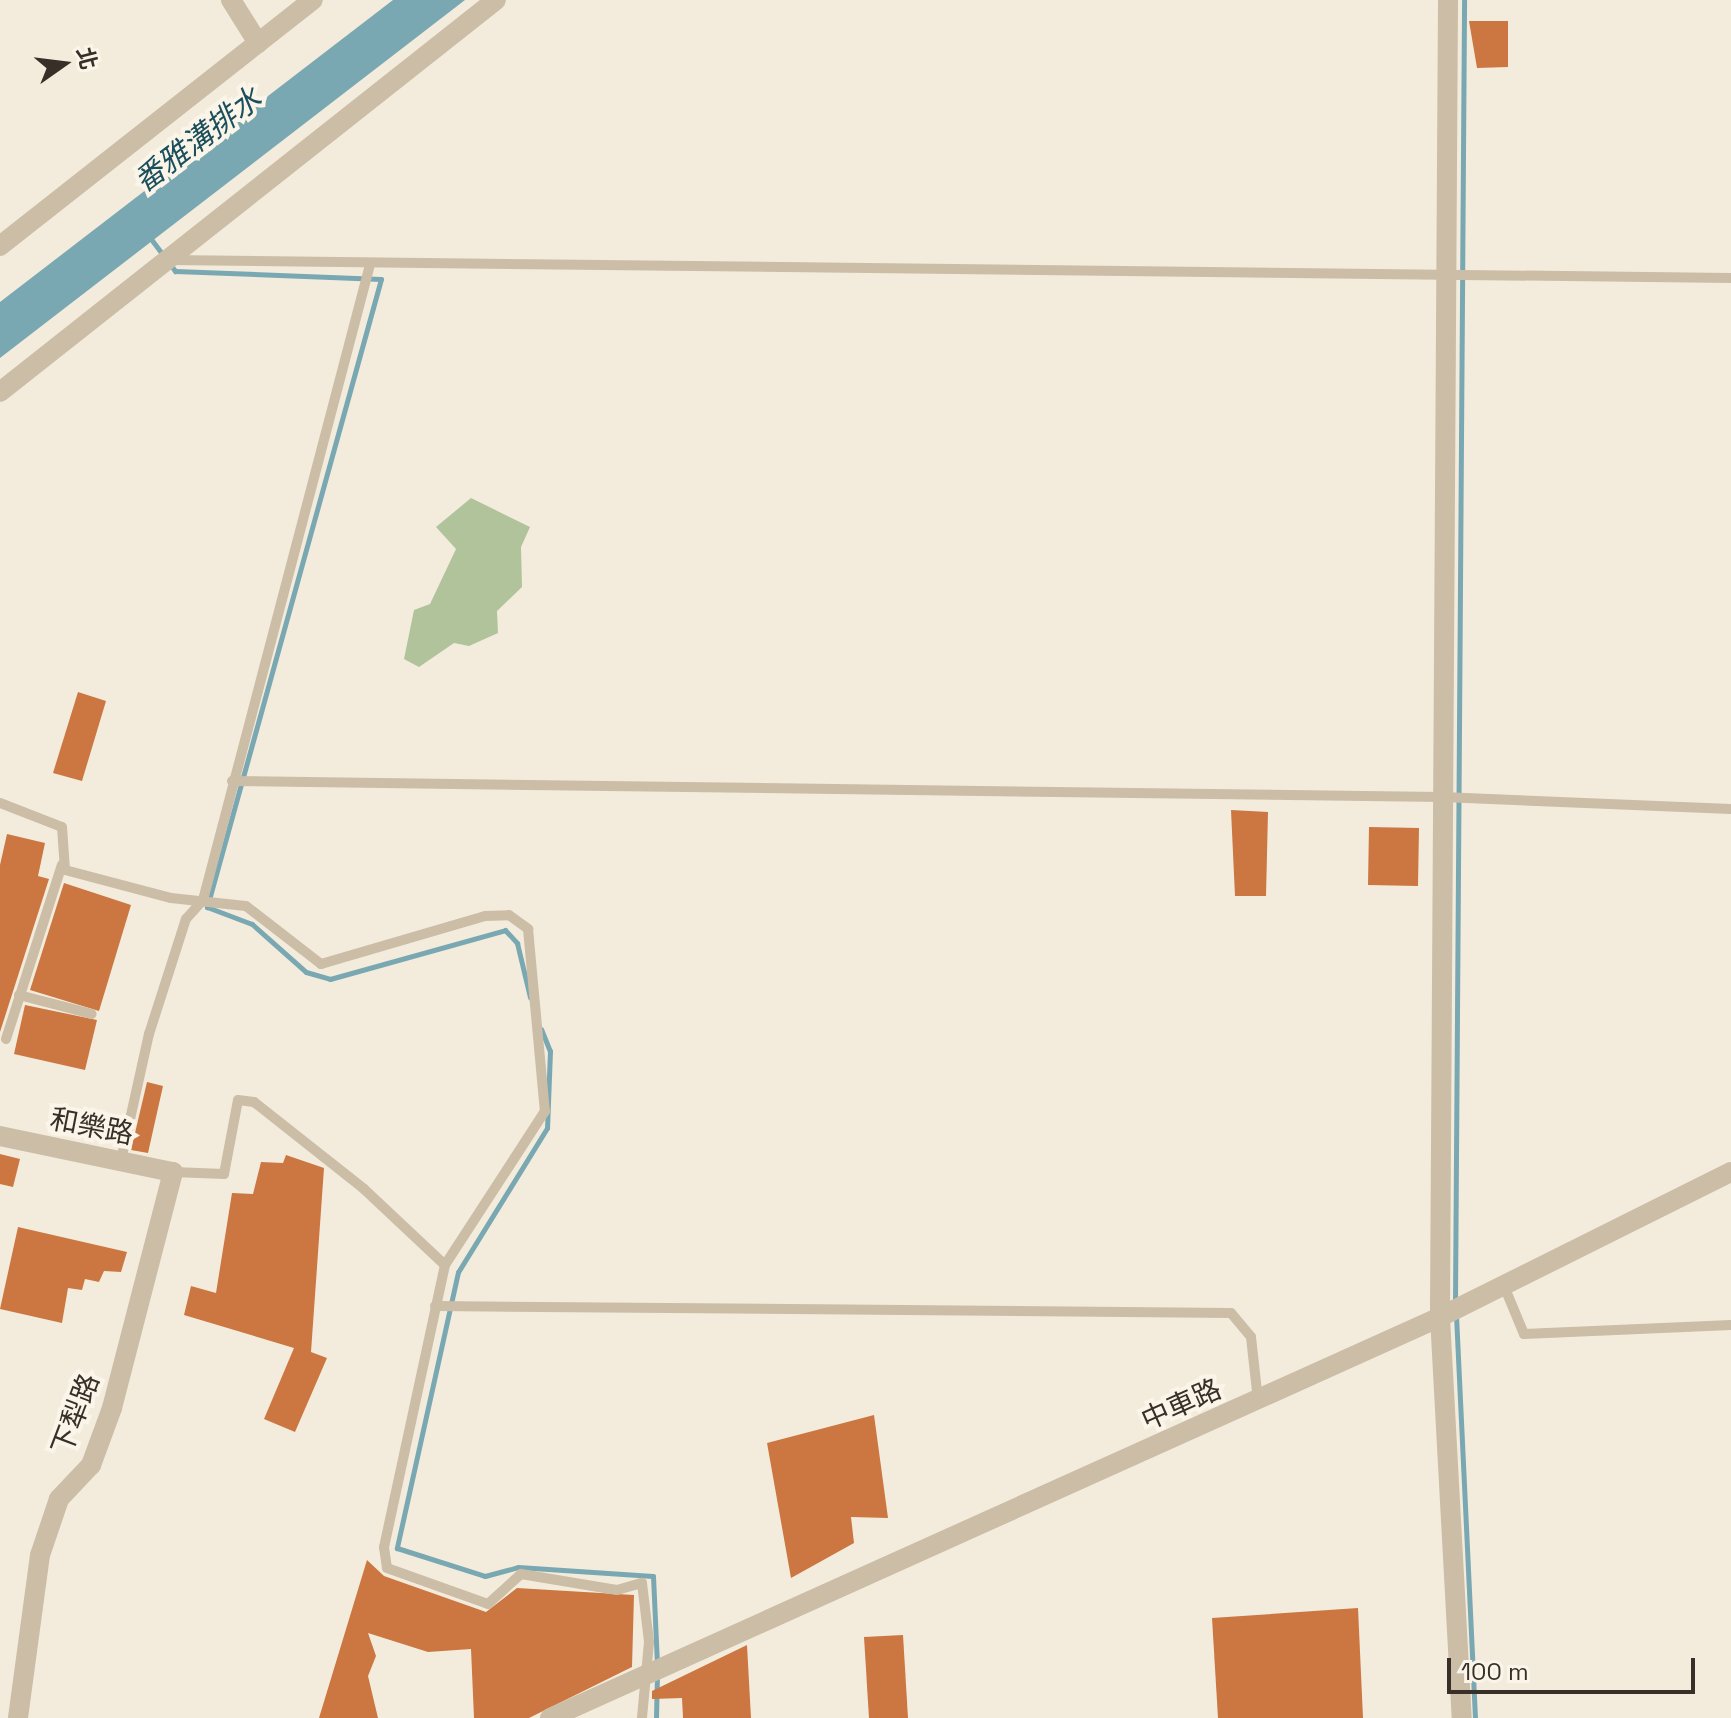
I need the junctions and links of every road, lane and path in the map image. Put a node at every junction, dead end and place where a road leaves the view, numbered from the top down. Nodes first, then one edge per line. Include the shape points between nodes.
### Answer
1 (231, 0) edge
2 (313, 0) edge
3 (496, 0) edge
4 (1448, 0) edge
5 (258, 43) junction
6 (0, 246) edge
7 (163, 260) junction
8 (370, 265) junction
9 (1445, 274) junction
10 (1731, 278) edge
11 (0, 392) edge
12 (232, 781) junction
13 (1442, 797) junction
14 (0, 803) edge
15 (1731, 809) edge
16 (62, 865) junction
17 (203, 900) junction
18 (19, 995) junction
19 (92, 1014) dead end
20 (6, 1039) dead end
21 (0, 1136) edge
22 (121, 1160) junction
23 (173, 1172) junction
24 (1731, 1172) edge
25 (445, 1265) junction
26 (1504, 1286) junction
27 (435, 1306) junction
28 (1440, 1317) junction
29 (1731, 1325) edge
30 (1258, 1400) junction
31 (647, 1673) junction
32 (18, 1718) edge
33 (550, 1718) edge
34 (642, 1718) edge
35 (1462, 1718) edge

1 - 5 street
2 - 5 street
3 - 7 street
4 - 9 street
5 - 6 street
7 - 8 lane
7 - 11 street
8 - 9 lane
8 - 12 lane
9 - 10 lane
9 - 13 street
12 - 13 lane
12 - 17 lane
13 - 15 lane
13 - 28 street
14 - 16 lane via 62,827
16 - 17 lane via 171,898
16 - 18 lane
17 - 22 lane via 186,919 149,1034
17 - 25 lane via 261,914 321,964 485,916 509,915 528,929 545,1111
18 - 19 lane
18 - 20 lane
21 - 22 street, 和樂路
22 - 23 street, 和樂路
23 - 25 lane via 224,1174 238,1100 254,1102 364,1189
23 - 32 street, 下犁路 via 112,1408 91,1465 59,1499 40,1555
24 - 26 street, 中車路
25 - 27 lane
26 - 28 street, 中車路
26 - 29 lane via 1524,1334
27 - 30 lane via 1231,1313 1251,1337
27 - 31 lane via 384,1547 387,1568 488,1604 521,1574 617,1590 642,1583
28 - 30 street, 中車路
28 - 35 street
30 - 31 street, 中車路
31 - 33 street, 中車路
31 - 34 lane

